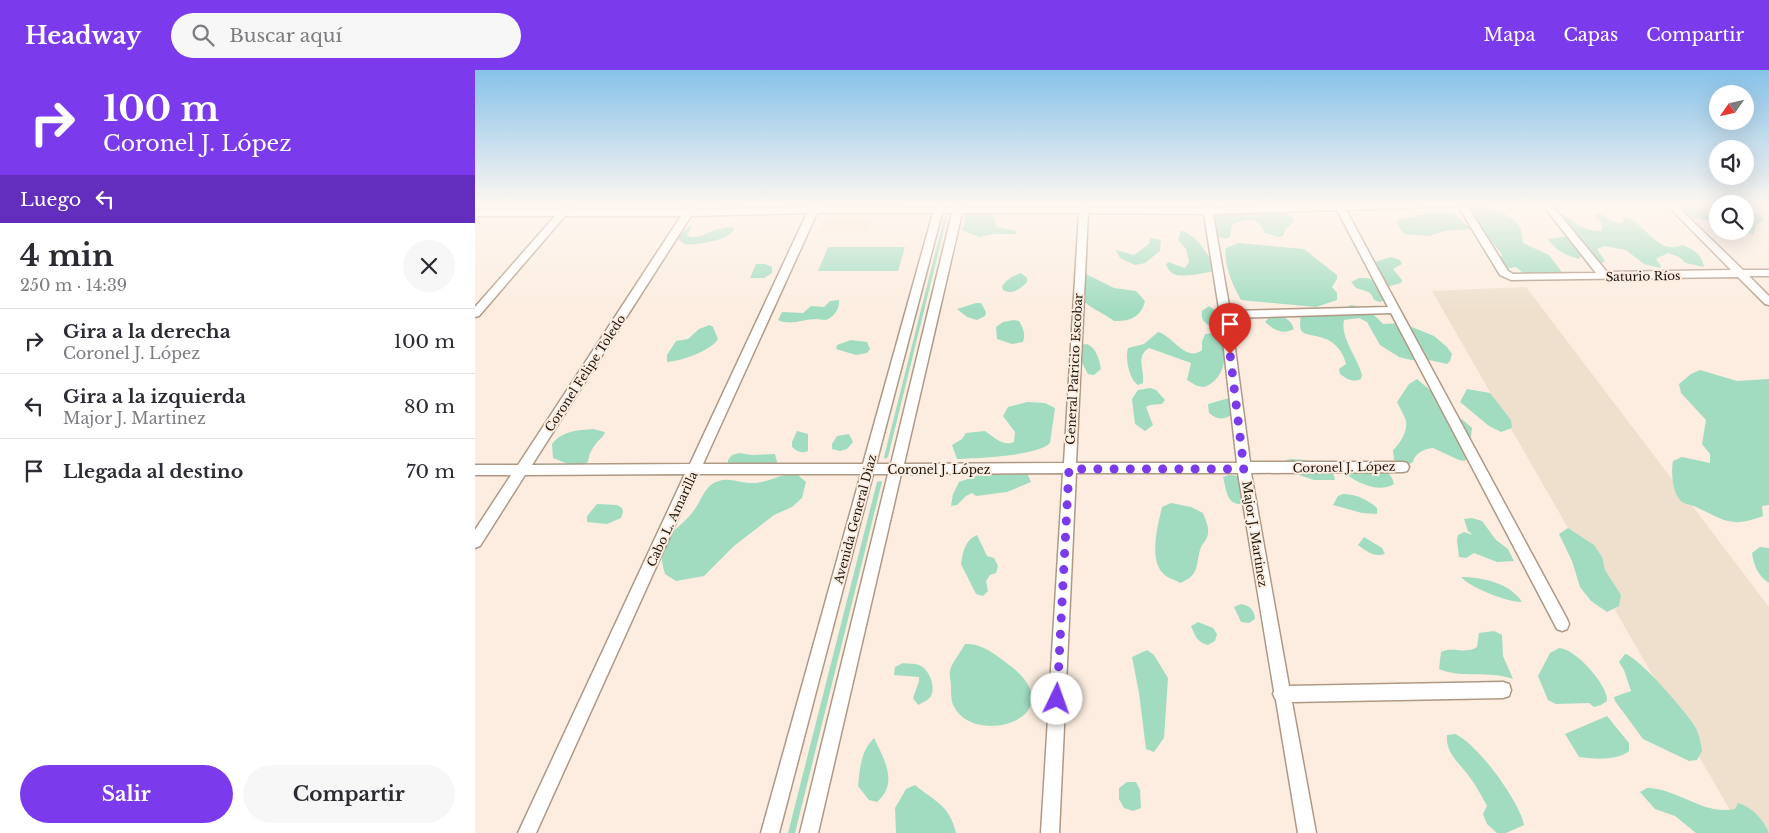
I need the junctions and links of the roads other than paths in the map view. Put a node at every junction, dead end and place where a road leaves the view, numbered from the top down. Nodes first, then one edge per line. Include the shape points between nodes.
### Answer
1 (540, 240) edge
2 (671, 240) edge
3 (799, 240) edge
4 (930, 240) edge
5 (950, 240) edge
6 (1081, 240) edge
7 (1213, 240) edge
8 (1357, 240) edge
9 (1483, 240) edge
10 (1575, 240) edge
11 (1707, 240) edge
12 (1769, 273) edge
13 (1742, 274) junction
14 (1605, 277) junction
15 (1769, 302) edge
16 (1393, 310) junction
17 (475, 314) edge
18 (1225, 315) junction
19 (1403, 466) dead end
20 (868, 469) junction
21 (896, 469) junction
22 (1069, 469) junction
23 (1244, 469) junction
24 (475, 470) edge
25 (523, 470) junction
26 (695, 470) junction
27 (475, 542) edge
28 (1561, 624) dead end
29 (1503, 690) dead end
30 (1281, 694) junction
31 (527, 833) edge
32 (770, 833) edge
33 (809, 833) edge
34 (1049, 833) edge
35 (1307, 833) edge

1 - 17 street
2 - 25 street, Coronel Felipe Toledo
3 - 26 street, Cabo L. Amarilla
4 - 20 street, Avenida General Diaz
5 - 21 street
6 - 22 street, General Patricio Escobar
7 - 18 street, Major J. Martinez
8 - 16 street
9 - 14 street, Saturio Ríos via 1504,273 1518,278
10 - 14 street
11 - 13 street
12 - 13 street, Saturio Ríos
13 - 14 street, Saturio Ríos
13 - 15 street
16 - 18 street
16 - 28 street
18 - 23 street, Major J. Martinez
19 - 23 street, Coronel J. López
20 - 21 street, Coronel J. López
20 - 26 street, Coronel J. López
20 - 32 street, Avenida General Diaz
21 - 22 street, Coronel J. López
21 - 33 street
22 - 23 street, Coronel J. López
22 - 34 street, General Patricio Escobar
23 - 30 street, Major J. Martinez
24 - 25 street, Coronel J. López
25 - 26 street, Coronel J. López
25 - 27 street, Coronel Felipe Toledo
26 - 31 street, Cabo L. Amarilla
29 - 30 street
30 - 35 street, Major J. Martinez

